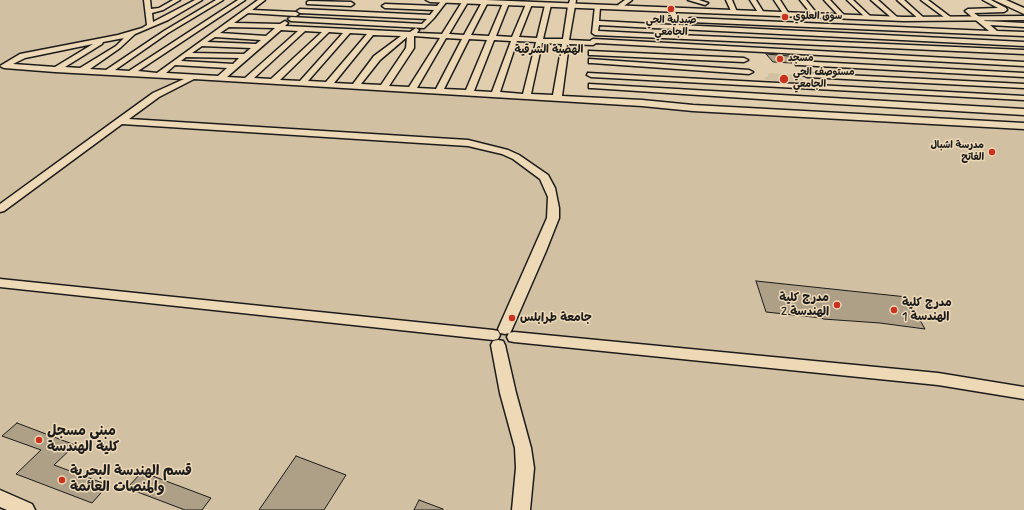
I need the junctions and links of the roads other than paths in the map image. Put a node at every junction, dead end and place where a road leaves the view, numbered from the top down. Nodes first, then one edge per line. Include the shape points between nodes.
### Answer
1 (147, 0) edge
2 (177, 0) edge
3 (199, 0) edge
4 (220, 0) edge
5 (242, 0) edge
6 (262, 0) edge
7 (388, 0) edge
8 (430, 0) edge
9 (628, 0) edge
10 (691, 0) edge
11 (729, 0) edge
12 (753, 0) edge
13 (777, 0) edge
14 (803, 0) edge
15 (827, 0) edge
16 (850, 0) edge
17 (874, 0) edge
18 (900, 0) edge
19 (924, 0) edge
20 (986, 0) edge
21 (998, 0) edge
22 (1009, 0) edge
23 (311, 1) edge
24 (464, 1) edge
25 (439, 2) edge
26 (485, 2) junction
27 (512, 2) edge
28 (531, 3) edge
29 (572, 3) edge
30 (705, 4) edge
31 (360, 5) dead end
32 (375, 5) dead end
33 (548, 5) junction
34 (382, 6) junction
35 (1024, 6) edge
36 (623, 8) junction
37 (672, 10) junction
38 (245, 11) junction
39 (1024, 11) edge
40 (148, 12) junction
41 (734, 12) junction
42 (748, 13) junction
43 (761, 13) junction
44 (374, 14) junction
45 (786, 14) junction
46 (598, 15) junction
47 (816, 15) junction
48 (825, 16) junction
49 (842, 16) junction
50 (432, 17) junction
51 (868, 18) junction
52 (895, 18) junction
53 (234, 19) junction
54 (670, 19) junction
55 (904, 19) junction
56 (922, 19) junction
57 (950, 19) junction
58 (973, 19) junction
59 (289, 20) junction
60 (1024, 20) edge
61 (366, 22) junction
62 (752, 22) junction
63 (152, 25) junction
64 (180, 25) junction
65 (1024, 25) edge
66 (202, 26) junction
67 (226, 26) junction
68 (424, 26) junction
69 (832, 26) junction
70 (676, 27) junction
71 (915, 29) junction
72 (303, 30) junction
73 (327, 31) junction
74 (756, 31) junction
75 (348, 32) junction
76 (372, 32) junction
77 (595, 32) junction
78 (995, 32) junction
79 (133, 34) junction
80 (1024, 34) edge
81 (212, 35) junction
82 (409, 35) junction
83 (839, 35) junction
84 (442, 37) junction
85 (678, 37) junction
86 (268, 38) junction
87 (467, 38) junction
88 (491, 39) junction
89 (926, 39) junction
90 (515, 40) junction
91 (539, 40) junction
92 (102, 41) junction
93 (760, 41) junction
94 (566, 42) junction
95 (593, 42) junction
96 (1010, 43) junction
97 (200, 44) junction
98 (1024, 44) edge
99 (847, 45) junction
100 (72, 46) junction
101 (258, 46) junction
102 (679, 46) junction
103 (937, 48) junction
104 (740, 50) junction
105 (766, 51) junction
106 (792, 52) junction
107 (592, 53) junction
108 (1023, 53) edge
109 (184, 55) junction
110 (247, 56) junction
111 (856, 56) junction
112 (681, 58) junction
113 (744, 60) junction
114 (949, 60) junction
115 (592, 61) junction
116 (174, 63) junction
117 (799, 64) junction
118 (1024, 64) edge
119 (234, 66) junction
120 (864, 67) junction
121 (27, 68) junction
122 (685, 68) junction
123 (55, 70) junction
124 (81, 71) junction
125 (749, 72) junction
126 (962, 72) junction
127 (106, 73) junction
128 (129, 74) junction
129 (591, 75) junction
130 (807, 75) junction
131 (1024, 75) edge
132 (157, 76) junction
133 (197, 78) junction
134 (219, 79) junction
135 (875, 79) junction
136 (246, 81) junction
137 (689, 81) junction
138 (273, 82) junction
139 (974, 83) junction
140 (301, 84) junction
141 (754, 84) junction
142 (328, 85) junction
143 (592, 86) junction
144 (1024, 86) edge
145 (355, 87) junction
146 (815, 88) junction
147 (383, 89) junction
148 (411, 90) junction
149 (885, 91) junction
150 (438, 92) junction
151 (692, 93) junction
152 (469, 94) junction
153 (495, 95) junction
154 (990, 96) junction
155 (526, 97) junction
156 (1024, 98) edge
157 (557, 99) junction
158 (592, 101) junction
159 (821, 101) junction
160 (894, 105) junction
161 (693, 108) junction
162 (1006, 111) junction
163 (1024, 112) edge
164 (831, 116) junction
165 (908, 120) junction
166 (120, 121) junction
167 (1024, 126) edge
168 (0, 209) edge
169 (0, 283) edge
170 (503, 337) junction
171 (1024, 393) edge
172 (0, 498) edge
173 (26, 510) edge
174 (521, 510) edge

1 - 40 street
2 - 40 street via 161,9
3 - 63 street
4 - 64 street
5 - 66 street
6 - 38 street
7 - 34 street
8 - 25 main road
9 - 36 street via 621,5
10 - 30 street
11 - 41 street
12 - 43 street
13 - 45 street
14 - 47 street
15 - 49 street
16 - 51 street
17 - 52 street
18 - 56 street
19 - 57 street
20 - 58 street via 1004,10 968,12
21 - 39 highway
22 - 35 highway
23 - 31 street
23 - 59 street
24 - 25 main road
24 - 26 main road
24 - 84 street
25 - 34 street
25 - 50 street
26 - 27 main road
26 - 87 street
27 - 28 main road
27 - 88 street
28 - 33 main road
28 - 90 street
29 - 33 main road
29 - 46 main road
29 - 94 street
30 - 37 main road
30 - 41 main road
32 - 34 street
33 - 91 street
34 - 44 street
36 - 37 main road
36 - 46 main road
37 - 54 street
38 - 53 street
38 - 59 street
40 - 63 street
41 - 42 main road
42 - 43 main road
42 - 62 street
43 - 45 main road
44 - 50 street
44 - 59 street
44 - 61 street
45 - 47 main road
46 - 70 street
46 - 77 street
47 - 48 main road
48 - 49 main road
48 - 69 street
49 - 51 main road
50 - 68 street
51 - 52 main road
52 - 55 main road
53 - 59 street
53 - 67 street
54 - 62 street
54 - 70 street
55 - 56 main road
55 - 71 street
56 - 57 main road
57 - 58 main road
58 - 60 main road
58 - 65 street
58 - 78 street
59 - 61 street
59 - 67 street
59 - 72 street
59 - 86 street
61 - 68 street
62 - 69 street
62 - 74 street
63 - 64 street
63 - 79 street
64 - 66 street
64 - 127 street
66 - 67 street
66 - 128 street
67 - 81 street
68 - 82 street
69 - 71 street
69 - 83 street
70 - 74 street
70 - 85 street
71 - 78 street
71 - 89 street
72 - 73 street
72 - 136 street
73 - 75 street
73 - 138 street
74 - 83 street
74 - 93 street
75 - 76 street
75 - 140 street
76 - 82 street
76 - 142 street
77 - 85 street
77 - 95 street
78 - 80 street
78 - 96 street
79 - 92 street
79 - 124 street via 118,48
81 - 86 street
81 - 97 street
82 - 84 street
82 - 145 street via 377,58
82 - 147 street via 410,48
83 - 89 street
83 - 99 street
84 - 87 street
84 - 148 street
85 - 93 street
85 - 102 street
86 - 101 street
87 - 88 street
87 - 150 street
88 - 90 street
88 - 152 street
89 - 96 street
89 - 103 street
90 - 91 street
90 - 153 street
91 - 94 street
91 - 155 street
92 - 100 street
92 - 123 street
93 - 99 street
93 - 105 street
94 - 95 street
94 - 157 street
95 - 102 street
95 - 107 street
96 - 98 street
96 - 108 street
97 - 101 street
97 - 109 street
99 - 103 street
99 - 111 street
100 - 121 street
100 - 121 street via 23,56 4,66
101 - 110 street
102 - 104 street
102 - 112 street
103 - 108 street
103 - 114 street
104 - 105 street
104 - 113 street
105 - 106 street
106 - 111 street
106 - 117 street
107 - 112 street
107 - 115 street
109 - 110 street
109 - 116 street
110 - 119 street
111 - 114 street
111 - 120 street
112 - 113 street
112 - 122 street
113 - 125 street
114 - 118 street
114 - 126 street
115 - 122 street
115 - 129 street
116 - 119 street
116 - 132 street
117 - 120 street
117 - 130 street
119 - 134 street
120 - 126 street
120 - 135 street
121 - 123 street
122 - 125 street
122 - 137 street
123 - 124 street
124 - 127 street
125 - 141 street
126 - 131 street
126 - 139 street
127 - 128 street
128 - 132 street
129 - 137 street
129 - 143 street
130 - 135 street
130 - 146 street
132 - 133 street
133 - 134 street
133 - 166 street via 144,103
134 - 136 street
135 - 139 street
135 - 149 street
136 - 138 street
137 - 141 street
137 - 151 street
138 - 140 street
139 - 144 street
139 - 154 street
140 - 142 street
141 - 146 street
142 - 145 street
143 - 151 street
143 - 158 street
145 - 147 street
146 - 149 street
146 - 159 street
147 - 148 street
148 - 150 street
149 - 154 street
149 - 160 street
150 - 152 street
151 - 159 street
151 - 161 street
152 - 153 street
153 - 155 street
154 - 156 street
154 - 162 street
155 - 157 street
157 - 158 street
158 - 161 street
159 - 160 street
159 - 164 street
160 - 162 street
160 - 165 street
161 - 164 street
162 - 163 street
162 - 167 street
164 - 165 street
165 - 167 street
166 - 168 street
166 - 170 street via 455,142 479,145 516,157 544,176 553,197 554,208 553,218 540,251
169 - 170 street
170 - 171 street via 938,379
170 - 174 street via 508,392 523,448 525,468
172 - 173 street

